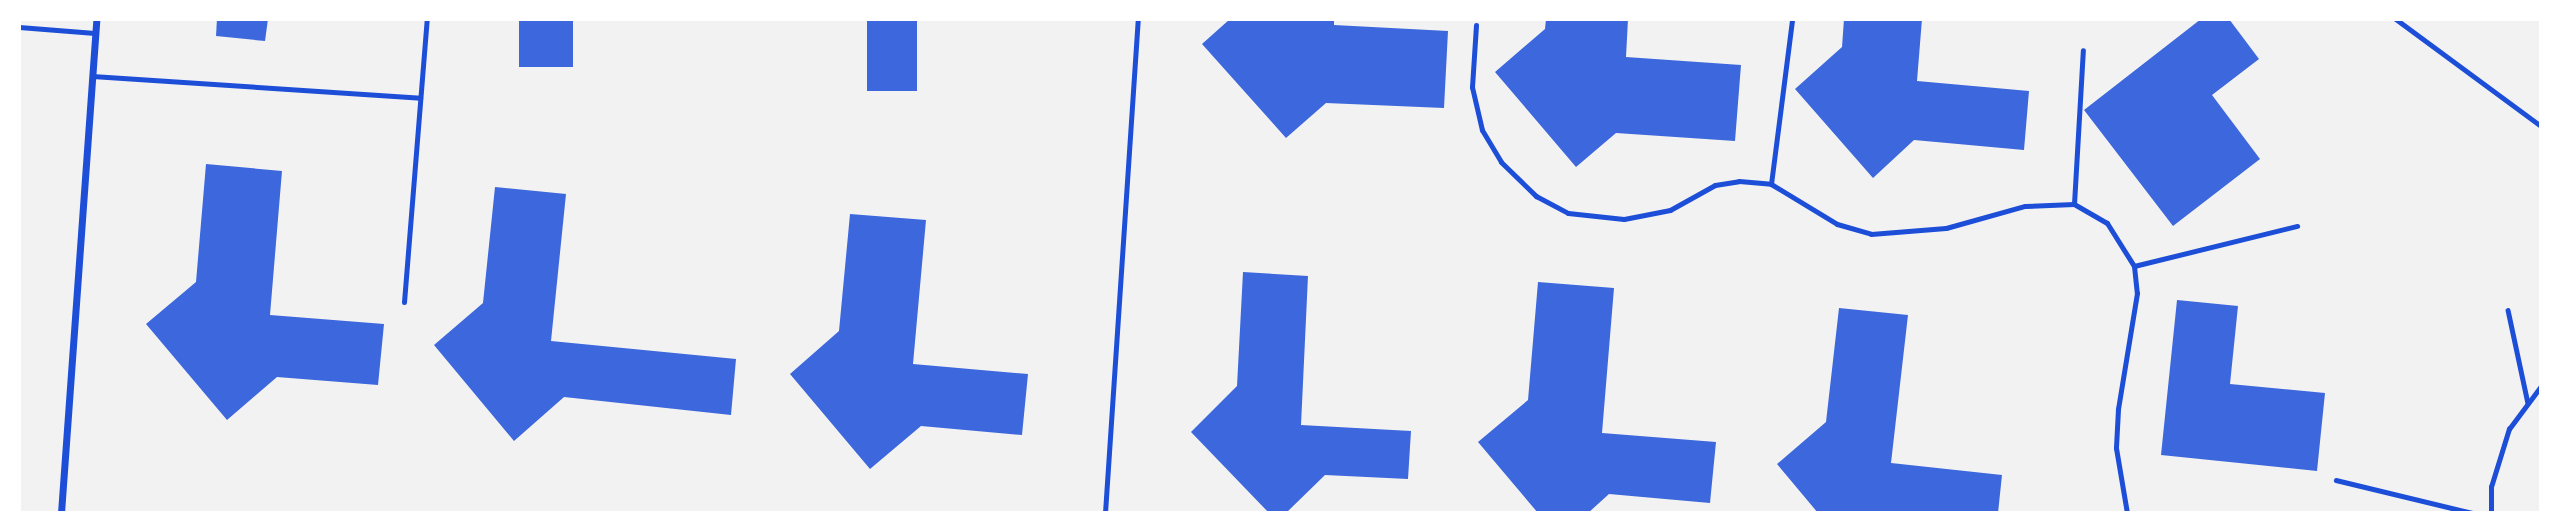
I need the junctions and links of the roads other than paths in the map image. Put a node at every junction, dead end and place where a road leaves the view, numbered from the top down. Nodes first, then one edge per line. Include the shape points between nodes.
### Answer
1 (96, 19) edge
2 (427, 19) edge
3 (1792, 19) edge
4 (1476, 25) dead end
5 (19, 27) edge
6 (95, 33) junction
7 (2083, 50) dead end
8 (92, 76) junction
9 (420, 98) junction
10 (1770, 184) junction
11 (2074, 204) junction
12 (2297, 226) dead end
13 (2134, 265) junction
14 (404, 302) dead end
15 (61, 513) edge
16 (2127, 513) edge

1 - 6 street
2 - 9 lane
3 - 10 lane
4 - 10 lane via 1472,87 1482,130 1501,162 1536,196 1557,208 1624,219 1670,210 1715,184
5 - 6 lane
6 - 8 street
7 - 11 lane
8 - 9 lane
8 - 15 street
9 - 14 lane
10 - 11 lane via 1837,223 1871,234 1946,228 2025,206
11 - 13 lane via 2107,223
12 - 13 lane
13 - 16 lane via 2137,293 2116,448

